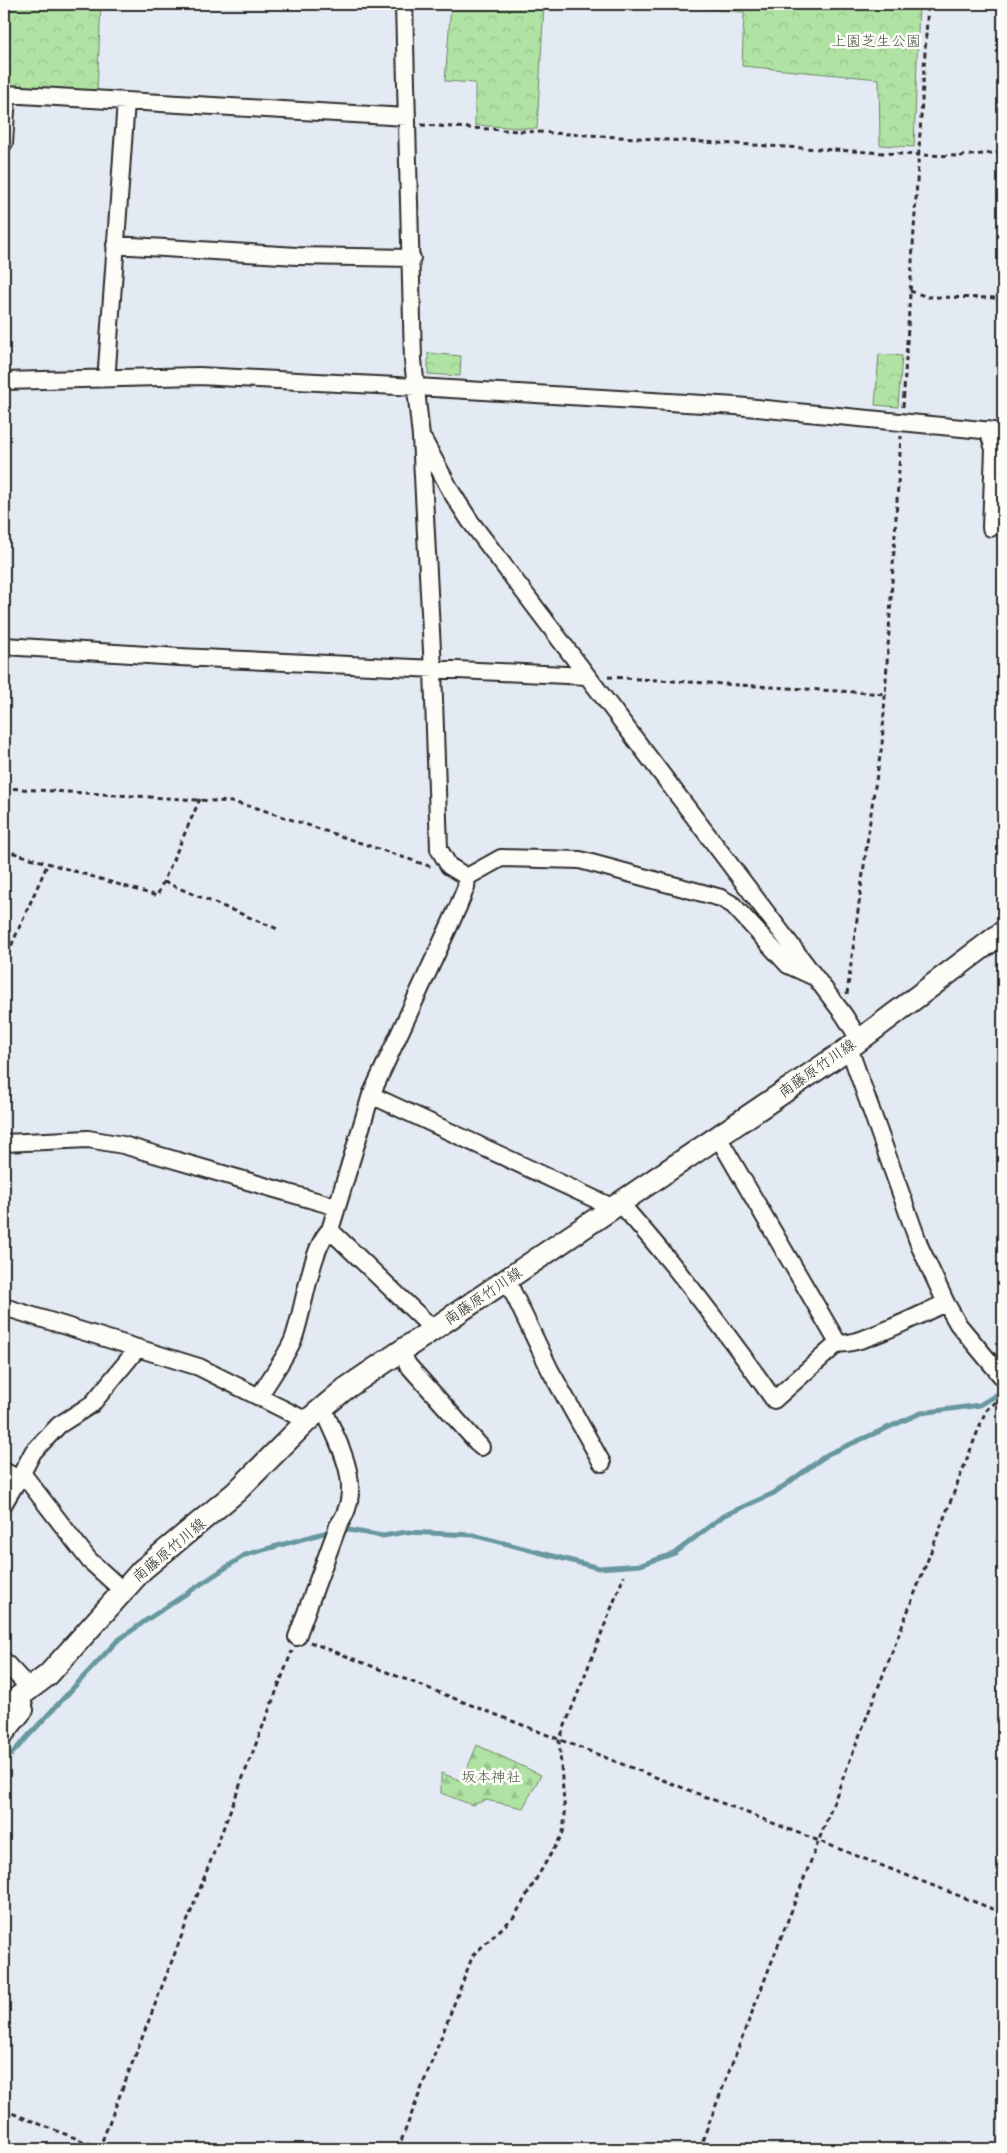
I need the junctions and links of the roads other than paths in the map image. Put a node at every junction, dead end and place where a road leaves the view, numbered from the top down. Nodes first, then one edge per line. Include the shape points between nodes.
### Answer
1 (404, 4) edge
2 (6, 94) edge
3 (126, 101) junction
4 (408, 121) junction
5 (4, 143) edge
6 (115, 245) junction
7 (412, 258) junction
8 (108, 368) dead end
9 (4, 382) edge
10 (417, 387) junction
11 (996, 431) edge
12 (421, 437) junction
13 (991, 528) dead end
14 (4, 646) edge
15 (433, 670) junction
16 (587, 676) junction
17 (467, 878) junction
18 (1003, 932) edge
19 (814, 976) junction
20 (854, 1043) junction
21 (371, 1095) junction
22 (718, 1137) junction
23 (4, 1143) edge
24 (617, 1206) junction
25 (337, 1207) junction
26 (330, 1230) junction
27 (507, 1280) junction
28 (946, 1303) junction
29 (4, 1307) edge
30 (434, 1329) junction
31 (838, 1344) junction
32 (138, 1348) junction
33 (401, 1351) junction
34 (1003, 1378) edge
35 (259, 1397) junction
36 (315, 1415) junction
37 (480, 1447) dead end
38 (602, 1463) dead end
39 (4, 1471) edge
40 (20, 1476) junction
41 (4, 1503) edge
42 (123, 1591) junction
43 (297, 1637) road end
44 (4, 1661) edge
45 (18, 1698) edge
46 (4, 1736) edge

1 - 4 street
2 - 3 street
2 - 5 street
3 - 4 street
3 - 6 street
4 - 7 street
6 - 7 street via 297,256
6 - 8 street
7 - 10 street via 413,360
9 - 10 street via 199,376
10 - 11 street via 736,406
10 - 12 street
11 - 13 street
12 - 15 street
12 - 16 street via 470,521
14 - 15 street
15 - 16 street
15 - 17 street via 439,849 449,866
16 - 19 street
17 - 19 street via 500,858 580,860 721,898 733,905 788,965
17 - 21 street via 458,907
18 - 20 main road, 南藤原竹川線
19 - 20 street via 844,1015
20 - 22 main road, 南藤原竹川線
20 - 28 street via 920,1247
21 - 24 street
21 - 25 street
22 - 24 main road, 南藤原竹川線
22 - 31 street
23 - 25 street via 88,1139 122,1145
24 - 27 main road, 南藤原竹川線
24 - 31 street via 678,1269 774,1400
25 - 26 street
26 - 30 street
26 - 35 street via 324,1235 293,1339
27 - 30 main road, 南藤原竹川線
27 - 38 street via 550,1370
28 - 31 street via 859,1341
28 - 34 street via 958,1324
29 - 32 street
30 - 33 main road, 南藤原竹川線
32 - 35 street via 199,1367
32 - 40 street via 92,1404 60,1425 33,1452
33 - 36 main road, 南藤原竹川線 via 345,1389
33 - 37 street via 408,1365
35 - 36 street
36 - 42 main road, 南藤原竹川線 via 236,1492 142,1570
36 - 43 street via 346,1462 350,1500
39 - 40 street
40 - 41 street
40 - 42 street via 90,1560
42 - 45 main road, 南藤原竹川線 via 48,1675
44 - 45 street
45 - 46 street via 25,1710

